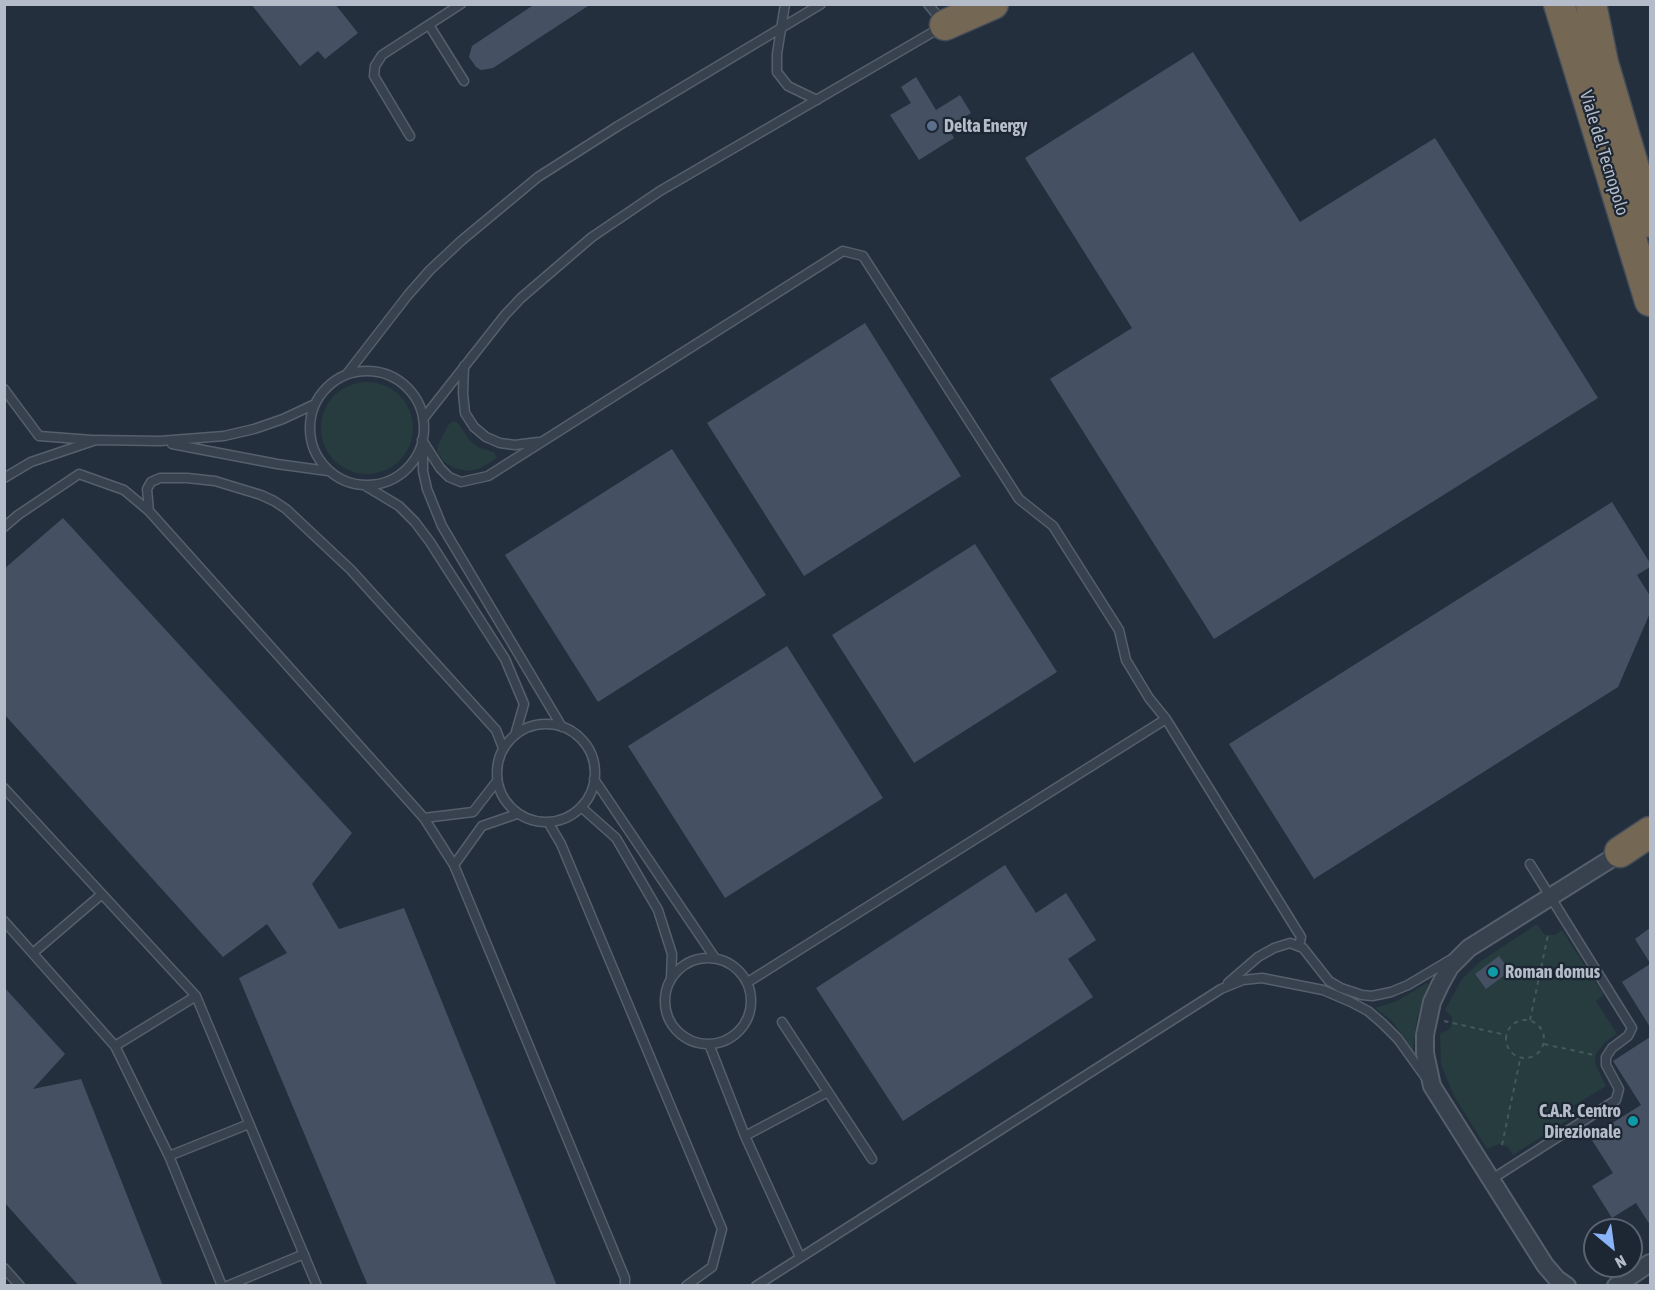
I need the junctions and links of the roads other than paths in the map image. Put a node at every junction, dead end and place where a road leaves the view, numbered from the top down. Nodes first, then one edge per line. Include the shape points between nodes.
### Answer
1 (461, 4) edge
2 (785, 4) edge
3 (821, 4) edge
4 (973, 4) edge
5 (993, 4) edge
6 (1559, 4) edge
7 (1591, 4) edge
8 (937, 15) edge
9 (429, 25) junction
10 (782, 28) junction
11 (464, 81) dead end
12 (817, 100) junction
13 (410, 136) dead end
14 (1650, 222) edge
15 (1650, 301) edge
16 (464, 366) junction
17 (346, 375) junction
18 (4, 389) edge
19 (315, 404) junction
20 (423, 419) junction
21 (96, 440) junction
22 (422, 440) junction
23 (160, 441) junction
24 (544, 441) junction
25 (328, 471) junction
26 (4, 478) edge
27 (363, 485) junction
28 (149, 511) junction
29 (4, 527) edge
30 (1166, 719) junction
31 (562, 727) junction
32 (514, 735) junction
33 (503, 748) junction
34 (594, 779) junction
35 (497, 781) junction
36 (6, 792) edge
37 (581, 807) junction
38 (517, 814) junction
39 (424, 818) junction
40 (548, 822) junction
41 (1650, 832) edge
42 (1650, 838) edge
43 (1620, 852) junction
44 (1530, 864) dead end
45 (454, 865) junction
46 (102, 894) junction
47 (1551, 897) junction
48 (4, 921) edge
49 (1299, 946) junction
50 (1469, 948) junction
51 (33, 953) junction
52 (715, 958) junction
53 (671, 978) junction
54 (748, 982) junction
55 (1221, 989) junction
56 (196, 996) junction
57 (782, 1022) dead end
58 (709, 1044) junction
59 (115, 1046) junction
60 (1432, 1086) junction
61 (828, 1092) junction
62 (249, 1124) junction
63 (745, 1136) junction
64 (169, 1156) junction
65 (872, 1159) dead end
66 (1492, 1179) junction
67 (304, 1254) junction
68 (800, 1257) junction
69 (1650, 1263) edge
70 (5, 1270) edge
71 (625, 1282) edge
72 (20, 1286) edge
73 (222, 1286) edge
74 (227, 1286) edge
75 (317, 1286) edge
76 (632, 1286) edge
77 (686, 1286) edge
78 (756, 1286) edge
79 (1567, 1286) edge
80 (1616, 1286) edge

1 - 9 lane
2 - 10 lane
3 - 10 lane
4 - 8 highway
5 - 8 highway
6 - 15 highway, Viale del Tecnopolo
7 - 14 highway, Viale del Tecnopolo via 1603,63
8 - 12 lane
9 - 11 lane
9 - 13 lane via 382,55 375,66 374,76
10 - 12 lane via 776,60 779,77 791,88
10 - 17 lane via 538,177 430,270
12 - 16 lane via 660,191 592,237 521,298
16 - 20 lane
16 - 24 lane via 465,412 474,427 500,443
17 - 19 lane via 322,392
17 - 20 lane via 380,372 395,378 409,389
18 - 21 lane via 39,436
19 - 23 lane via 254,429 224,436
19 - 25 lane via 310,439
20 - 22 lane
21 - 23 lane
21 - 26 lane via 31,462
22 - 24 lane via 440,468 461,482 497,472
22 - 27 lane via 417,455 394,478
22 - 31 lane via 427,489 442,526
23 - 25 lane
24 - 30 lane via 843,251 863,256 1019,500 1053,526 1119,630 1126,660
25 - 27 lane
27 - 32 lane via 399,506 415,522 505,659 524,704
28 - 29 lane via 124,490 79,474
28 - 33 lane via 147,489 160,478 215,481 280,505 351,570 496,730
28 - 39 lane
30 - 49 lane via 1301,937
30 - 54 lane
31 - 32 lane via 545,724
31 - 34 lane via 587,747 594,762
32 - 33 lane
33 - 35 lane via 497,764
34 - 37 lane
34 - 52 lane
35 - 38 lane via 504,799
35 - 39 lane via 473,812
36 - 46 lane
37 - 40 lane via 560,820
37 - 53 lane via 616,837 658,910 672,954
38 - 40 lane
38 - 45 lane via 482,826
39 - 45 lane
40 - 77 lane via 561,844 722,1229 712,1267
41 - 43 highway
42 - 43 street
43 - 47 street
44 - 47 lane
45 - 71 lane
46 - 51 lane
46 - 56 lane
47 - 50 street
47 - 66 lane via 1632,1026 1629,1036 1606,1057 1606,1065 1619,1089 1616,1100
48 - 51 lane
49 - 50 lane via 1329,981 1372,996 1400,989
49 - 55 lane via 1282,944 1266,952
50 - 60 street via 1450,968 1427,1020 1425,1053
51 - 59 lane
52 - 53 lane via 690,961
52 - 54 lane via 734,966
53 - 58 lane via 665,992 670,1023 680,1035
54 - 58 lane via 752,999 749,1016 726,1041
55 - 60 lane via 1262,978 1339,996 1382,1023
55 - 68 lane
56 - 59 lane
56 - 62 lane
57 - 61 lane
58 - 63 lane
59 - 64 lane
60 - 66 street
61 - 63 lane
61 - 65 lane
62 - 64 lane
62 - 67 lane
63 - 68 lane
64 - 73 lane
66 - 79 street via 1550,1273
67 - 74 lane
67 - 75 lane
68 - 78 lane
69 - 80 street
70 - 72 lane
71 - 76 lane

